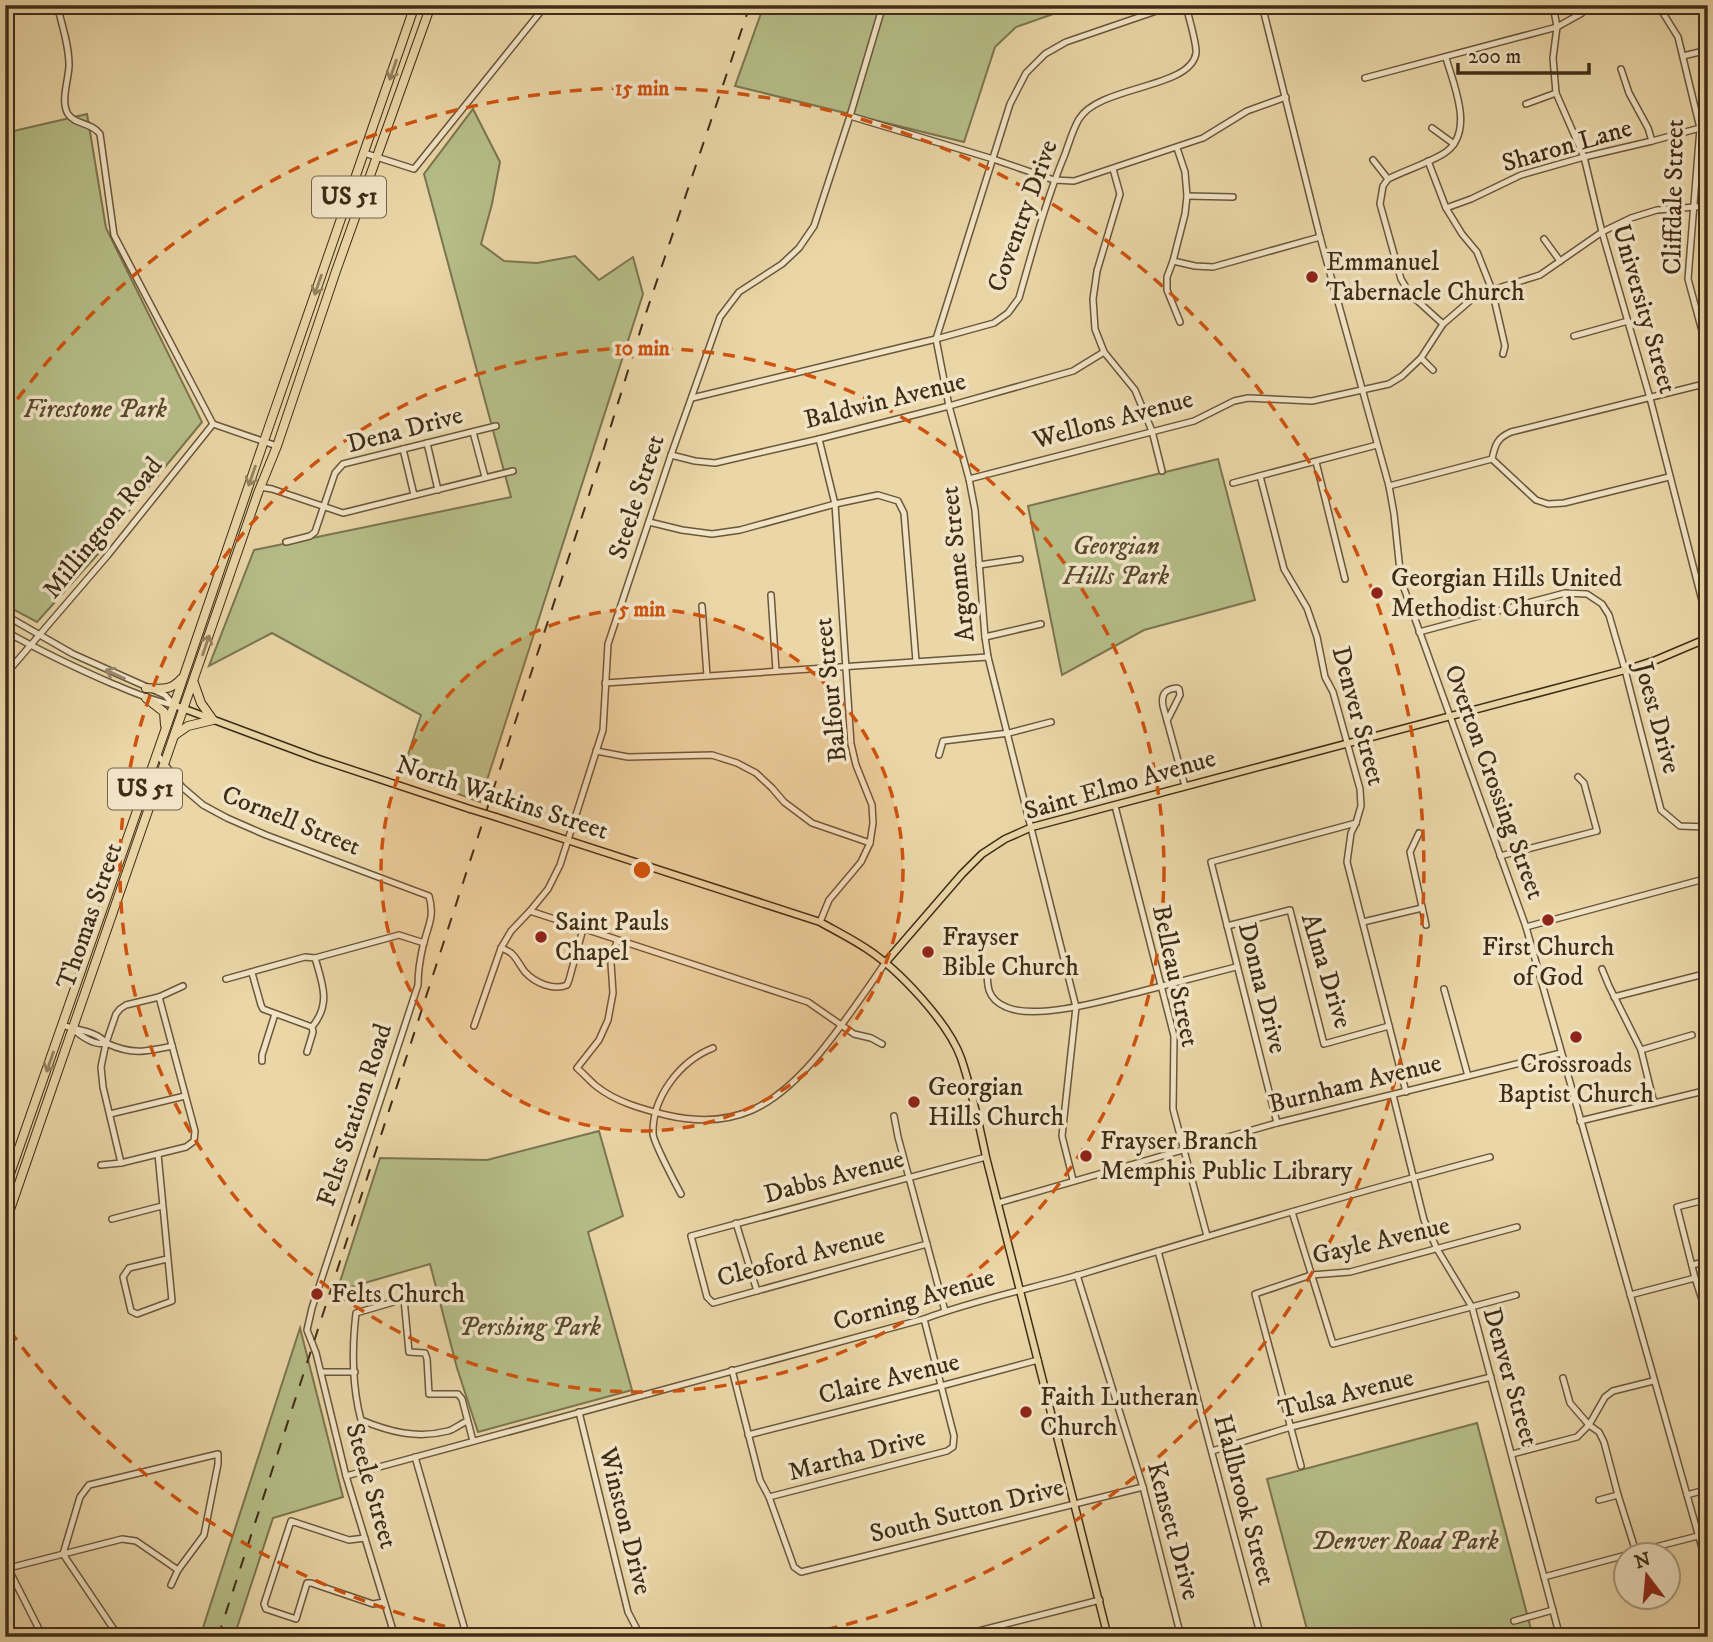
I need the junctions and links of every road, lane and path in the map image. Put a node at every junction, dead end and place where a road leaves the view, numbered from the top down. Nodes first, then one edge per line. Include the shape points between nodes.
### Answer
1 (57, 5) edge
2 (415, 5) edge
3 (431, 5) edge
4 (546, 5) edge
5 (883, 5) edge
6 (1174, 5) edge
7 (1186, 5) edge
8 (1262, 5) edge
9 (1553, 5) edge
10 (1658, 5) edge
11 (1582, 13) dead end
12 (1557, 27) junction
13 (1708, 50) edge
14 (1682, 56) junction
15 (1446, 58) junction
16 (1621, 69) dead end
17 (1365, 78) dead end
18 (1556, 93) junction
19 (1286, 97) junction
20 (1526, 104) dead end
21 (850, 116) junction
22 (1432, 128) dead end
23 (1700, 128) junction
24 (1652, 141) junction
25 (1454, 144) junction
26 (1177, 148) junction
27 (364, 153) junction
28 (377, 157) junction
29 (1584, 157) junction
30 (993, 159) junction
31 (1373, 160) dead end
32 (1428, 160) junction
33 (1113, 169) junction
34 (1388, 179) junction
35 (1054, 180) junction
36 (1187, 196) junction
37 (1233, 197) dead end
38 (1708, 206) edge
39 (1446, 208) junction
40 (1694, 208) junction
41 (1602, 232) junction
42 (1320, 237) junction
43 (1544, 239) dead end
44 (1173, 261) junction
45 (1560, 261) junction
46 (1492, 290) junction
47 (1629, 321) junction
48 (1180, 322) dead end
49 (1443, 324) junction
50 (1574, 336) dead end
51 (936, 339) junction
52 (1104, 352) junction
53 (1708, 353) edge
54 (1503, 354) dead end
55 (1422, 358) junction
56 (1433, 370) dead end
57 (1708, 383) edge
58 (1363, 390) junction
59 (692, 398) junction
60 (1650, 398) junction
61 (949, 405) junction
62 (213, 424) junction
63 (496, 426) dead end
64 (1152, 431) junction
65 (473, 432) junction
66 (819, 439) junction
67 (264, 441) junction
68 (426, 443) junction
69 (1377, 445) junction
70 (277, 446) junction
71 (403, 449) junction
72 (671, 455) junction
73 (1492, 459) junction
74 (1316, 462) junction
75 (513, 471) dead end
76 (1162, 471) dead end
77 (1261, 476) junction
78 (485, 477) junction
79 (1669, 477) junction
80 (969, 479) junction
81 (1233, 482) dead end
82 (1389, 486) junction
83 (260, 487) junction
84 (439, 490) junction
85 (414, 495) junction
86 (244, 497) junction
87 (256, 500) junction
88 (835, 504) junction
89 (324, 506) junction
90 (649, 522) junction
91 (230, 539) junction
92 (241, 542) junction
93 (286, 542) dead end
94 (1020, 559) dead end
95 (979, 565) junction
96 (1345, 579) dead end
97 (771, 595) dead end
98 (702, 606) dead end
99 (5, 615) edge
100 (1041, 624) dead end
101 (1708, 624) edge
102 (5, 631) edge
103 (1419, 632) junction
104 (39, 635) junction
105 (985, 637) junction
106 (1708, 638) edge
107 (30, 646) junction
108 (988, 657) junction
109 (916, 661) junction
110 (846, 666) junction
111 (1625, 670) junction
112 (776, 671) junction
113 (185, 674) junction
114 (5, 675) edge
115 (707, 676) junction
116 (194, 682) junction
117 (605, 682) junction
118 (146, 693) junction
119 (174, 705) junction
120 (183, 709) junction
121 (1449, 716) junction
122 (213, 720) junction
123 (1167, 721) junction
124 (1051, 722) dead end
125 (165, 732) junction
126 (1009, 733) junction
127 (175, 735) junction
128 (1348, 743) junction
129 (596, 751) junction
130 (157, 754) junction
131 (939, 755) dead end
132 (165, 763) junction
133 (1578, 777) dead end
134 (1185, 786) junction
135 (1708, 805) edge
136 (1115, 806) junction
137 (1356, 823) junction
138 (1032, 827) junction
139 (1707, 829) edge
140 (1419, 833) dead end
141 (569, 839) junction
142 (870, 843) junction
143 (1500, 856) junction
144 (1708, 878) edge
145 (429, 896) joint
146 (1422, 908) junction
147 (530, 911) junction
148 (820, 922) junction
149 (1363, 922) junction
150 (1426, 925) dead end
151 (1227, 926) junction
152 (1526, 927) junction
153 (583, 929) junction
154 (617, 941) junction
155 (424, 943) junction
156 (500, 948) junction
157 (315, 958) junction
158 (885, 963) junction
159 (1236, 967) junction
160 (987, 968) dead end
161 (1602, 969) dead end
162 (1708, 972) edge
163 (252, 973) junction
164 (226, 979) dead end
165 (183, 986) dead end
166 (1163, 986) junction
167 (1444, 989) dead end
168 (159, 997) junction
169 (1614, 997) junction
170 (1076, 1007) junction
171 (275, 1014) junction
172 (62, 1025) junction
173 (474, 1026) dead end
174 (1389, 1026) junction
175 (312, 1027) junction
176 (842, 1027) junction
177 (73, 1029) junction
178 (1692, 1035) dead end
179 (106, 1043) junction
180 (882, 1044) dead end
181 (172, 1046) junction
182 (713, 1048) dead end
183 (1641, 1050) junction
184 (307, 1052) dead end
185 (1561, 1053) junction
186 (262, 1061) dead end
187 (1468, 1076) junction
188 (1708, 1090) edge
189 (1406, 1092) junction
190 (1392, 1095) junction
191 (185, 1096) junction
192 (1654, 1102) junction
193 (34, 1107) junction
194 (45, 1110) junction
195 (656, 1112) junction
196 (110, 1114) junction
197 (894, 1115) dead end
198 (1580, 1121) junction
199 (1277, 1123) junction
200 (1184, 1149) junction
201 (158, 1154) junction
202 (986, 1157) junction
203 (1490, 1157) dead end
204 (121, 1163) junction
205 (101, 1165) dead end
206 (910, 1177) junction
207 (1413, 1177) junction
208 (1073, 1180) junction
209 (5, 1188) edge
210 (681, 1194) dead end
211 (1708, 1199) edge
212 (998, 1202) junction
213 (162, 1206) junction
214 (1292, 1212) junction
215 (112, 1219) dead end
216 (736, 1223) junction
217 (5, 1224) edge
218 (1517, 1227) dead end
219 (691, 1236) joint
220 (1207, 1236) junction
221 (927, 1244) junction
222 (1437, 1250) junction
223 (1158, 1251) junction
224 (167, 1259) junction
225 (1708, 1261) edge
226 (1692, 1265) junction
227 (1077, 1275) junction
228 (1311, 1275) junction
229 (1695, 1278) junction
230 (1020, 1290) junction
231 (757, 1291) junction
232 (1516, 1295) dead end
233 (1630, 1295) junction
234 (1472, 1307) junction
235 (946, 1311) junction
236 (1708, 1318) edge
237 (924, 1319) junction
238 (312, 1344) joint
239 (1038, 1360) junction
240 (732, 1370) junction
241 (321, 1372) junction
242 (355, 1372) junction
243 (1490, 1377) junction
244 (1563, 1378) dead end
245 (1653, 1381) junction
246 (941, 1386) junction
247 (579, 1412) junction
248 (467, 1422) junction
249 (1589, 1425) junction
250 (1291, 1427) junction
251 (748, 1434) junction
252 (473, 1441) junction
253 (1212, 1451) junction
254 (1512, 1454) junction
255 (415, 1457) junction
256 (1301, 1466) dead end
257 (346, 1476) junction
258 (1143, 1487) junction
259 (1708, 1489) edge
260 (1618, 1495) junction
261 (1687, 1495) junction
262 (769, 1497) junction
263 (1599, 1500) dead end
264 (1074, 1504) junction
265 (1698, 1536) junction
266 (365, 1538) junction
267 (1632, 1540) edge
268 (1682, 1540) edge
269 (63, 1555) junction
270 (1612, 1559) edge
271 (7, 1568) edge
272 (1708, 1569) edge
273 (178, 1570) junction
274 (1544, 1577) junction
275 (171, 1585) dead end
276 (1100, 1600) junction
277 (384, 1602) junction
278 (1553, 1610) junction
279 (1514, 1621) dead end
280 (43, 1637) edge
281 (119, 1637) edge
282 (395, 1637) edge
283 (467, 1637) edge
284 (641, 1637) edge
285 (955, 1637) edge
286 (1108, 1637) edge
287 (1181, 1637) edge
288 (1261, 1637) edge
289 (1560, 1637) edge

1 - 62 street via 69,66 68,114 100,134 114,235
2 -> 27 highway, US 51
3 - 28 highway, US 51
4 - 28 street via 414,169
5 - 21 street, Steele Street
6 - 30 street, Argonne Street via 1066,42 1045,54 1027,73 1010,104
7 - 35 street, Coventry Drive via 1196,51 1192,64 1177,75 1087,109 1078,120
8 - 19 street, Overton Crossing Street
9 - 12 street, University Street
10 - 14 street, Cliffdale Street via 1678,37
11 - 12 street
12 - 15 street
12 - 18 street, University Street via 1553,58
13 - 14 street
14 - 23 street, Cliffdale Street
15 - 17 street
15 - 25 street via 1461,112
16 - 24 street
18 - 20 street
18 - 29 street, University Street
19 - 26 street via 1247,111
19 - 42 street, Overton Crossing Street
21 - 30 street
21 - 59 street, Steele Street via 814,226 799,248 739,292 720,317
22 - 25 street
23 - 24 street, Sharon Lane
23 - 40 street, Cliffdale Street
24 - 29 street, Sharon Lane
25 - 32 street
26 - 33 street
26 - 36 street
27 - 28 street
27 -> 67 highway, Thomas Street / US 51
28 - 70 highway, Thomas Street / US 51
29 - 39 street, Sharon Lane via 1521,175
29 - 41 street, University Street
30 - 35 street
30 - 51 street, Argonne Street
31 - 34 street
32 - 34 street
32 - 39 street
33 - 35 street via 1074,181
33 - 52 street via 1120,194 1093,299
34 - 49 street via 1380,204 1401,279 1410,294
35 - 51 street, Coventry Drive via 1019,298 1008,313 994,323
36 - 37 street
36 - 44 street
38 - 40 street, Wellons Avenue
39 - 46 street via 1477,252
40 - 41 street, Wellons Avenue via 1657,210
40 - 53 street, Cliffdale Street via 1688,279
41 - 45 street, Wellons Avenue
41 - 47 street, University Street
42 - 44 street via 1213,267
42 - 58 street, Overton Crossing Street
43 - 45 street
44 - 48 street via 1167,290
45 - 46 street, Wellons Avenue via 1540,275
46 - 49 street, Wellons Avenue via 1472,299
46 - 54 street
47 - 50 street
47 - 60 street, University Street
49 - 55 street, Wellons Avenue
51 - 59 street, Coventry Drive
51 - 61 street, Argonne Street
52 - 61 street, Baldwin Avenue via 1073,371
52 - 64 street via 1135,390
55 - 56 street
55 - 58 street, Wellons Avenue via 1389,384
57 - 60 street
58 - 64 street, Wellons Avenue via 1312,401 1248,398 1194,421
58 - 69 street, Overton Crossing Street
59 - 72 street, Steele Street
60 - 73 street via 1511,432 1496,443
60 - 79 street, University Street
61 - 66 street, Baldwin Avenue
61 - 80 street, Argonne Street
62 - 67 street
62 - 104 street, Millington Road
63 - 65 street, Dena Drive
64 - 76 street
64 - 80 street, Wellons Avenue
65 - 68 street, Dena Drive
65 - 78 street
66 - 72 street, Baldwin Avenue via 715,463
66 - 88 street, Balfour Street
67 - 70 street
67 -> 86 highway, Thomas Street / US 51
68 - 71 street, Dena Drive
68 - 84 street
69 - 74 street
69 - 82 street, Overton Crossing Street
70 - 83 highway, Thomas Street / US 51
71 - 85 street
71 - 89 street, Dena Drive via 343,464 335,473
72 - 90 street, Steele Street
73 - 79 street via 1536,500 1548,504
73 - 82 street
74 - 77 street
74 - 96 street
75 - 78 street
77 - 81 street
77 - 128 street, Denver Street via 1284,569 1307,608
78 - 84 street
79 - 101 street, University Street
80 - 95 street, Argonne Street
82 - 103 street, Overton Crossing Street via 1398,570
83 - 87 highway, Thomas Street / US 51
83 - 89 street
84 - 85 street
85 - 89 street via 343,513
86 - 87 highway
86 - 91 highway, Thomas Street / US 51
87 - 92 highway, Thomas Street / US 51
88 - 90 street via 712,534
88 - 109 street via 878,495 898,501 904,513
88 - 110 street, Balfour Street
89 - 93 street, Dena Drive via 310,536
90 - 117 street, Steele Street via 608,644
91 - 92 highway
91 - 113 highway, Thomas Street / US 51
116 -> 92 highway, Thomas Street / US 51
94 - 95 street
95 - 105 street, Argonne Street
97 - 112 street
98 - 115 street
99 - 104 street, North Watkins Street
100 - 105 street
102 - 107 street, North Watkins Street
103 - 111 street, Joest Drive via 1565,593 1587,594 1609,615
103 - 121 street, Overton Crossing Street
104 - 107 street, Millington Road
118 -> 104 street, North Watkins Street
105 - 108 street, Argonne Street
106 - 111 main road, Saint Elmo Avenue
107 - 114 street, Millington Road
107 - 118 street, North Watkins Street
108 - 109 street
108 - 126 street, Argonne Street
109 - 110 street
110 - 112 street
110 - 142 street, Balfour Street via 851,744 872,805
111 - 121 main road, Saint Elmo Avenue
111 - 139 street, Joest Drive via 1661,810 1680,826
112 - 115 street
113 - 118 highway via 169,689
113 - 119 highway, Thomas Street / US 51
115 - 117 street
116 - 120 highway, Thomas Street / US 51
116 - 122 highway via 201,704
117 - 129 street, Steele Street via 603,730
118 - 119 street, North Watkins Street via 165,695
118 - 125 highway via 164,712
119 - 120 main road, North Watkins Street
119 - 125 highway, Thomas Street / US 51
120 - 122 main road, North Watkins Street
120 - 127 highway, Thomas Street / US 51
121 - 128 main road, Saint Elmo Avenue
121 - 143 street, Overton Crossing Street
122 - 127 highway via 188,726
122 - 141 main road, North Watkins Street, bridge
123 - 123 street via 1163,694 1177,688 1180,695
123 - 134 street
124 - 126 street
125 - 130 highway, Thomas Street / US 51
126 - 131 street via 943,741
126 - 138 street, Argonne Street
127 - 132 highway, Thomas Street / US 51
128 - 134 main road, Saint Elmo Avenue
128 - 137 street, Denver Street via 1360,789
129 - 141 street, Steele Street
129 - 142 street via 628,757 712,755 737,763 756,773 812,822
130 - 132 street, Cornell Street
130 - 172 highway, Thomas Street / US 51
132 - 145 street, Cornell Street via 182,788 227,818
132 - 177 highway, Thomas Street / US 51
133 - 143 street via 1584,783 1597,831
134 - 136 main road, Saint Elmo Avenue
135 - 139 street
136 - 138 main road, Saint Elmo Avenue
136 - 166 street, Belleau Street
137 - 149 street, Denver Street via 1347,862
137 - 151 street, Donna Drive via 1211,862
138 - 158 main road, Saint Elmo Avenue via 982,854
138 - 170 street, Argonne Street
140 - 146 street via 1410,852
141 - 147 street, Steele Street via 548,889
141 - 148 main road, North Watkins Street
142 - 148 street, Balfour Street via 861,862 829,900
143 - 152 street, Overton Crossing Street
144 - 152 street
145 - 155 street, Felts Station Road via 432,919
146 - 149 street
146 - 150 street
147 - 153 street
147 - 156 street, Steele Street
148 - 158 main road, North Watkins Street
149 - 174 street, Denver Street
151 - 159 street, Donna Drive
151 - 174 street, Alma Drive via 1290,909 1324,1044
152 - 185 street, Overton Crossing Street
153 - 154 street
153 - 156 street via 563,987 533,979 511,953
154 - 176 street via 808,1002
154 - 195 street, Saint Elmo Avenue via 611,962 613,993 608,1020 577,1068 597,1087
155 - 157 street via 399,935
155 - 238 street, Felts Station Road via 418,985 312,1308 307,1330
156 - 173 street, Steele Street
157 - 163 street
157 - 175 street via 324,1006
158 - 176 street, Saint Elmo Avenue
158 - 202 main road, North Watkins Street via 917,993 960,1055
159 - 166 street
159 - 199 street, Donna Drive
160 - 170 street via 987,987 1006,1007 1024,1012
161 - 169 street
162 - 169 street
163 - 164 street
163 - 171 street via 263,1009
165 - 168 street
166 - 170 street
166 - 200 street, Belleau Street via 1174,1036 1173,1109
167 - 187 street
168 - 179 street via 120,1009
168 - 181 street
169 - 183 street
170 - 208 street, Argonne Street via 1062,1136
171 - 175 street
171 - 186 street
172 - 177 street
172 -> 193 highway, Thomas Street / US 51
174 - 189 street, Denver Street
175 - 184 street
176 - 180 street
176 - 195 street, Saint Elmo Avenue via 800,1077 752,1111 721,1119 687,1120
177 - 179 street
177 - 194 highway, Thomas Street / US 51
178 - 183 street
179 - 181 street via 138,1053
179 - 196 street via 101,1073
181 - 191 street
182 - 195 street via 674,1076
183 - 192 street
185 - 187 street, Burnham Avenue
185 - 198 street, Overton Crossing Street
187 - 189 street, Burnham Avenue
188 - 192 street
189 - 190 street, Burnham Avenue
190 - 199 street, Burnham Avenue
190 - 207 street, Denver Street
191 - 196 street
191 - 201 street via 194,1141
192 - 198 street
193 - 194 highway
193 - 209 highway, Thomas Street / US 51
194 - 217 highway, Thomas Street / US 51
195 - 210 street via 653,1136
196 - 204 street
197 - 206 street
198 - 233 street, Overton Crossing Street
199 - 200 street, Burnham Avenue
200 - 208 street, Burnham Avenue
200 - 220 street, Belleau Street
201 - 204 street
201 - 213 street
202 - 206 street, Dabbs Avenue
202 - 212 main road, North Watkins Street
203 - 207 street, Corning Avenue
204 - 205 street
206 - 216 street, Dabbs Avenue
206 - 221 street
207 - 214 street, Corning Avenue
207 - 222 street, Denver Street
208 - 212 street, Burnham Avenue
211 - 226 street via 1677,1207
212 - 230 main road, North Watkins Street
213 - 215 street
213 - 224 street
214 - 220 street, Corning Avenue
214 - 228 street
216 - 219 street, Dabbs Avenue
216 - 231 street
218 - 222 street, Gayle Avenue
219 - 231 street, Cleoford Avenue via 713,1303
220 - 223 street, Corning Avenue
221 - 231 street, Cleoford Avenue
221 - 235 street
222 - 228 street, Gayle Avenue via 1349,1272
222 - 234 street, Denver Street
223 - 227 street, Corning Avenue
223 - 253 street, Hallbrook Street
224 - 224 street via 172,1301 137,1314 131,1311 123,1277 129,1268
225 - 226 street
226 - 229 street
227 - 230 street, Corning Avenue
227 - 258 street, Kensett Drive
228 - 234 street via 1333,1344
228 - 250 street, Gayle Avenue via 1255,1294
229 - 233 street
229 - 236 street
230 - 235 street, Corning Avenue
230 - 239 main road, North Watkins Street
232 - 234 street
233 - 245 street, Overton Crossing Street
234 - 243 street, Denver Street
235 - 237 street, Corning Avenue
237 - 240 street, Corning Avenue
237 - 246 street
238 - 241 street, Steele Street
239 - 246 street, Claire Avenue
239 - 264 main road, North Watkins Street
240 - 247 street, Corning Avenue
240 - 251 street
241 - 242 street
241 - 257 street, Steele Street
242 - 248 street via 361,1420 412,1436 450,1431
242 - 248 street via 356,1313 404,1298 408,1352 425,1353 428,1359 429,1394 458,1394
243 - 250 street, Tulsa Avenue
243 - 254 street, Denver Street
244 - 249 street via 1570,1403
245 - 249 street via 1613,1391
245 - 261 street, Overton Crossing Street
246 - 251 street, Claire Avenue
246 - 262 street, Martha Drive via 954,1436 953,1447 947,1451
247 - 252 street, Corning Avenue
247 - 284 street, Winston Drive via 628,1612
248 - 252 street
249 - 254 street via 1577,1437
249 - 260 street via 1604,1442
250 - 253 street, Tulsa Avenue
250 - 256 street
251 - 262 street
252 - 255 street, Corning Avenue
253 - 288 street, Hallbrook Street
254 - 274 street, Denver Street
255 - 257 street, Corning Avenue
255 - 283 street
257 - 266 street, Steele Street
258 - 264 street, South Sutton Drive
258 - 287 street, Kensett Drive
259 - 261 street
260 - 263 street
260 - 267 street
261 - 265 street, Overton Crossing Street
262 - 264 street, South Sutton Drive via 794,1567 801,1572
264 - 276 main road, North Watkins Street
265 - 268 street
265 - 272 street, Overton Crossing Street
266 - 277 street, Steele Street
266 - 277 street via 349,1540 291,1521 264,1604 266,1609 296,1619 307,1583 373,1604
269 - 271 street
269 - 273 street via 122,1539 136,1541
269 - 273 street via 80,1497 89,1485 218,1454 204,1535
269 - 281 street
270 - 274 street
271 - 280 street
273 - 275 street
274 - 278 street, Denver Street
276 - 285 street
276 - 286 main road, North Watkins Street
277 - 282 street, Steele Street
278 - 279 street
278 - 289 street, Denver Street

